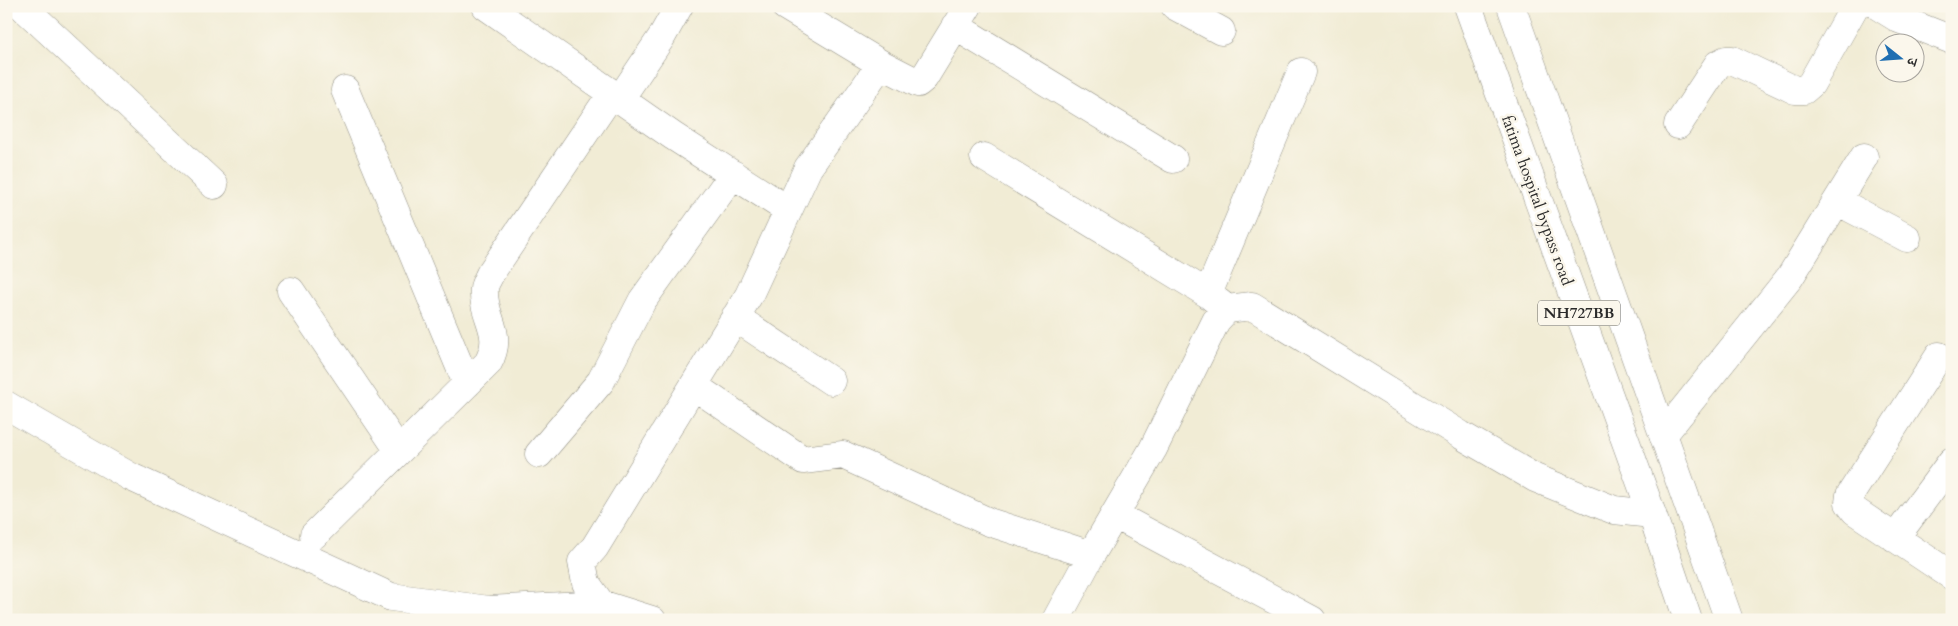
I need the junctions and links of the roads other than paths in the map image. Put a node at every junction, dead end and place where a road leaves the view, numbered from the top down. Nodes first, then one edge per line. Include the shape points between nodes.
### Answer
1 (22, 6) edge
2 (486, 6) edge
3 (679, 6) edge
4 (785, 6) edge
5 (1175, 6) edge
6 (1511, 6) edge
7 (1855, 6) edge
8 (1878, 6) edge
9 (1475, 8) edge
10 (962, 16) edge
11 (1221, 32) dead end
12 (1952, 40) edge
13 (881, 64) junction
14 (1301, 72) dead end
15 (345, 90) dead end
16 (616, 96) junction
17 (1678, 124) dead end
18 (984, 157) dead end
19 (1864, 157) dead end
20 (1173, 160) dead end
21 (733, 174) junction
22 (214, 185) dead end
23 (1837, 201) junction
24 (788, 210) junction
25 (1907, 238) dead end
26 (291, 292) dead end
27 (1217, 301) junction
28 (735, 317) junction
29 (1939, 356) dead end
30 (831, 381) dead end
31 (468, 384) junction
32 (694, 386) junction
33 (6, 406) edge
34 (1663, 435) junction
35 (399, 451) junction
36 (539, 454) dead end
37 (1952, 461) edge
38 (1652, 514) junction
39 (1115, 515) junction
40 (314, 535) dead end
41 (1895, 538) junction
42 (1091, 555) junction
43 (1952, 576) edge
44 (601, 604) junction
45 (652, 620) edge
46 (1056, 620) edge
47 (1312, 620) edge
48 (1688, 620) edge
49 (1729, 620) edge

1 - 22 main road
2 - 16 main road
3 - 16 main road via 661,38
4 - 13 main road
5 - 11 main road
6 - 34 main road, NH727BB
7 - 17 main road via 1811,84 1804,90 1795,90 1726,60 1718,64
8 - 12 main road via 1899,19
9 - 38 main road, fatima hospital bypass road / NH727BB
10 - 13 main road via 918,83
10 - 20 main road
13 - 24 main road via 808,168
14 - 27 main road
15 - 31 main road
16 - 21 main road
16 - 31 main road via 490,274 484,287 496,340 495,351
18 - 27 main road
19 - 23 main road
21 - 24 main road
21 - 36 main road via 642,301 601,381
23 - 25 main road
23 - 34 main road via 1790,277
24 - 28 main road via 749,295
26 - 35 main road
27 - 38 main road via 1252,306 1535,478 1614,510
27 - 39 main road via 1216,321 1153,449
28 - 30 main road
28 - 32 main road
29 - 41 main road via 1850,495 1849,503 1855,511
31 - 35 main road
32 - 42 main road via 803,460 843,455 989,522
32 - 44 main road via 582,562 586,583
33 - 44 main road via 131,477 391,597 489,610
34 - 49 main road, NH727BB
35 - 40 main road
37 - 41 main road
38 - 48 main road, fatima hospital bypass road / NH727BB
39 - 42 main road
39 - 47 main road
41 - 43 main road
42 - 46 main road
44 - 45 main road

